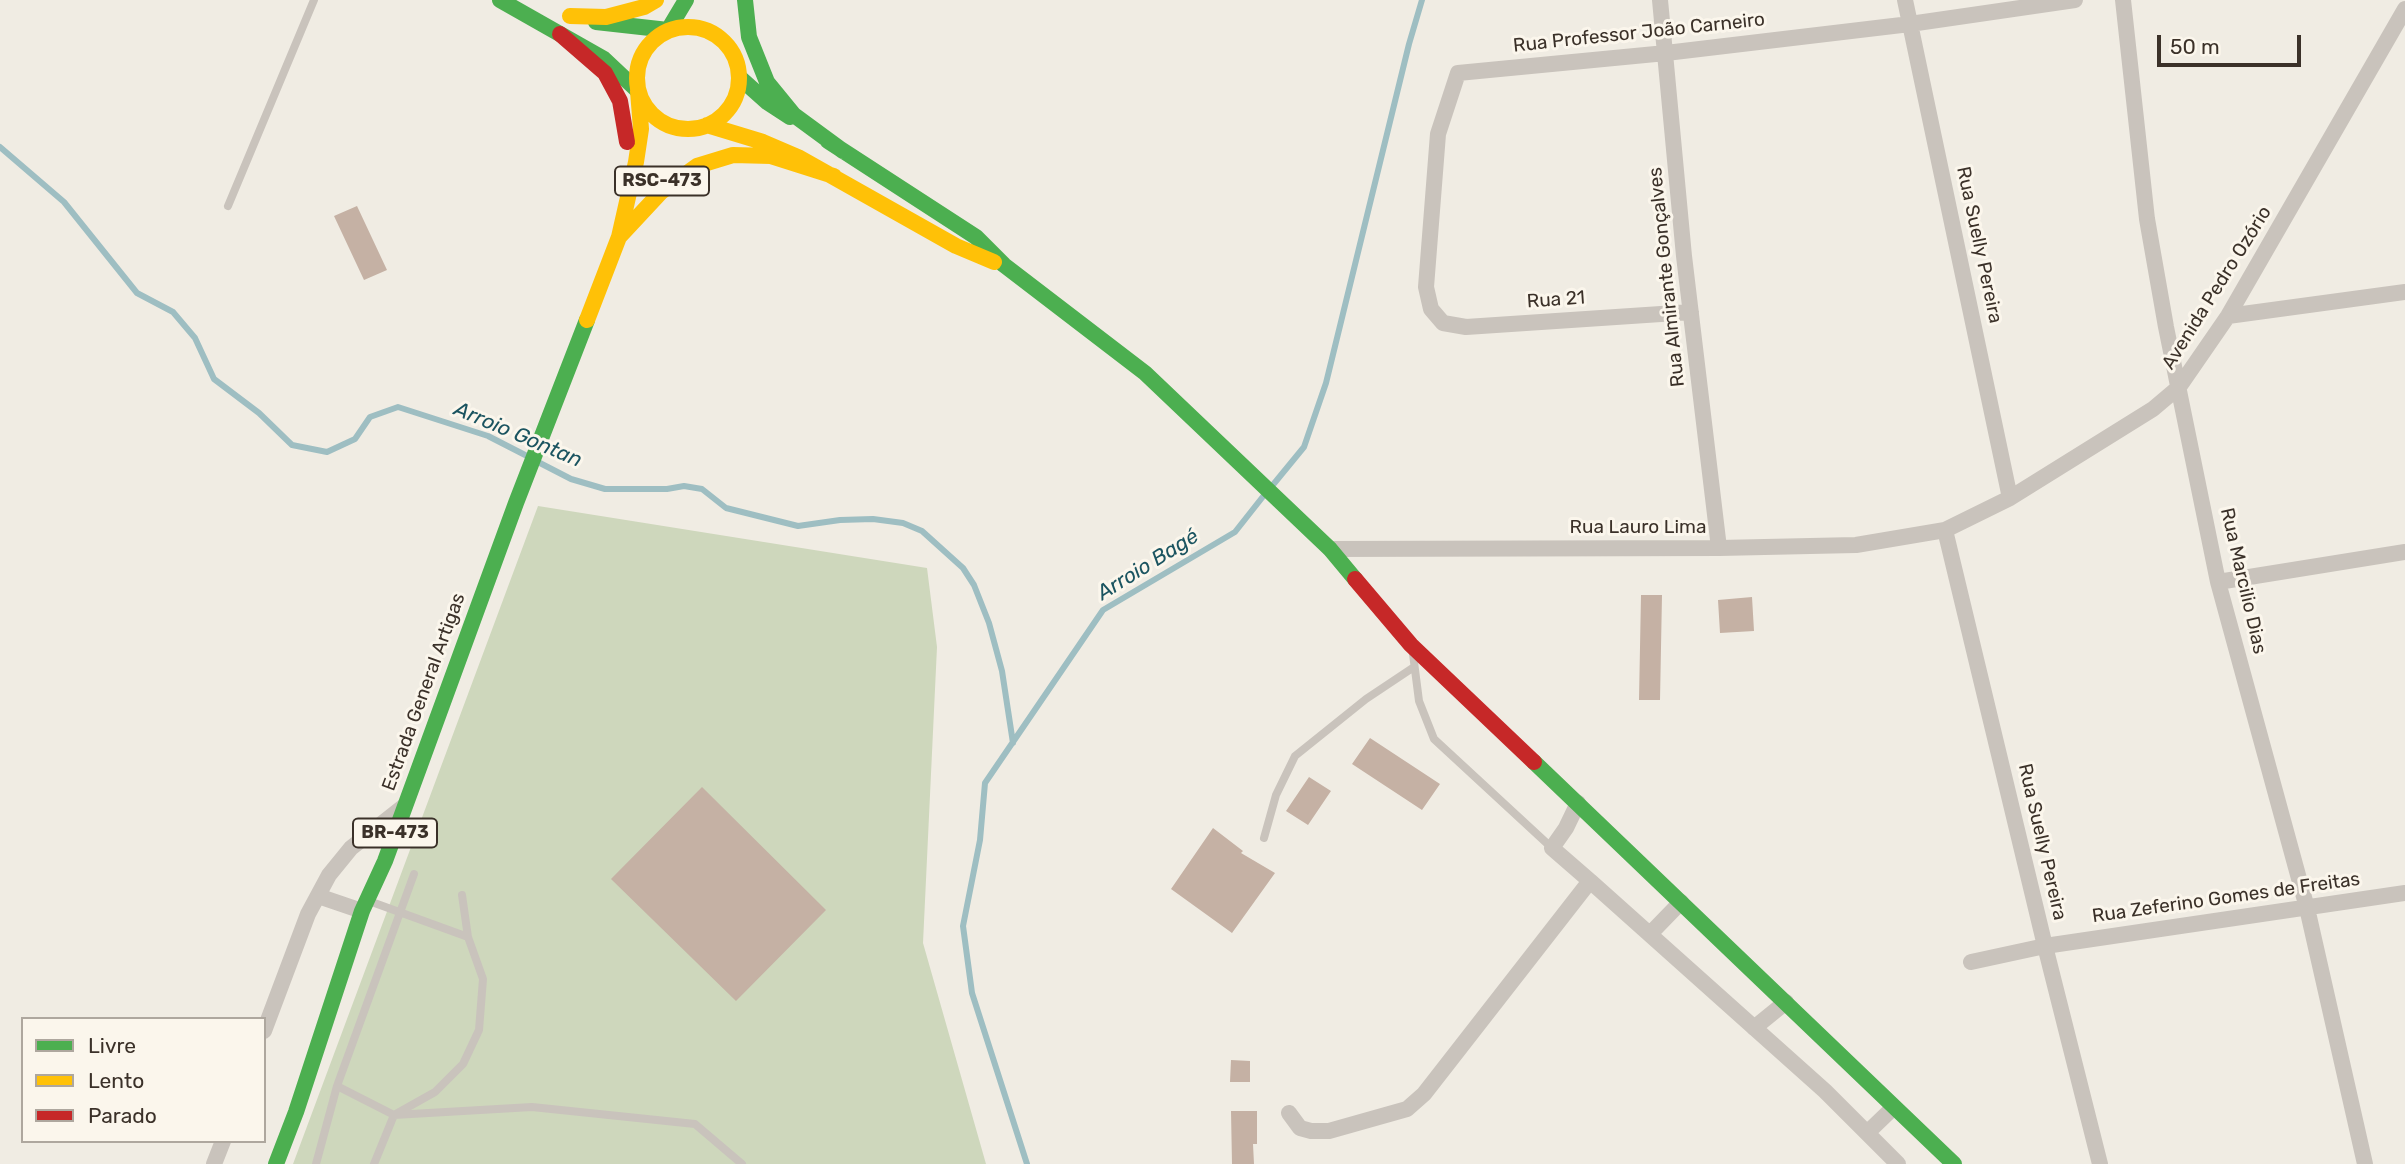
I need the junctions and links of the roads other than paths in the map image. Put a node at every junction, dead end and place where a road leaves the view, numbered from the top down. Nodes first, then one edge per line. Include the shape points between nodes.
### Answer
1 (314, 0) edge
2 (656, 0) edge
3 (687, 0) edge
4 (735, 0) edge
5 (745, 0) edge
6 (1660, 0) edge
7 (1905, 0) edge
8 (2074, 0) edge
9 (2123, 0) edge
10 (506, 2) edge
11 (2405, 9) edge
12 (570, 16) junction
13 (1910, 24) junction
14 (668, 30) junction
15 (560, 34) junction
16 (1666, 53) junction
17 (738, 71) junction
18 (638, 91) junction
19 (707, 125) junction
20 (843, 151) junction
21 (834, 176) junction
22 (228, 206) dead end
23 (619, 237) junction
24 (1004, 265) junction
25 (2405, 292) edge
26 (1431, 309) joint
27 (1691, 312) junction
28 (2228, 316) junction
29 (2179, 387) junction
30 (2010, 498) junction
31 (1945, 530) junction
32 (1719, 548) junction
33 (1330, 549) junction
34 (2405, 552) edge
35 (2218, 582) junction
36 (1412, 645) junction
37 (1414, 667) junction
38 (1578, 803) junction
39 (405, 806) junction
40 (1264, 838) dead end
41 (1552, 848) junction
42 (414, 874) dead end
43 (1590, 881) junction
44 (2405, 893) edge
45 (318, 895) junction
46 (462, 895) dead end
47 (1681, 902) junction
48 (364, 906) junction
49 (2307, 908) junction
50 (400, 911) junction
51 (1650, 934) junction
52 (468, 937) junction
53 (2045, 946) junction
54 (1971, 962) dead end
55 (1786, 1002) junction
56 (266, 1026) edge
57 (1755, 1028) junction
58 (337, 1086) junction
59 (1895, 1107) junction
60 (1289, 1113) dead end
61 (394, 1115) junction
62 (1867, 1133) junction
63 (222, 1143) edge
64 (214, 1164) edge
65 (276, 1164) edge
66 (316, 1164) edge
67 (374, 1164) edge
68 (742, 1164) edge
69 (1898, 1164) edge
70 (1954, 1164) edge
71 (2100, 1164) edge
72 (2365, 1164) edge

1 - 22 lane
2 - 12 main road via 644,8 606,17
3 - 14 main road
4 - 17 main road
5 - 20 main road via 749,37 768,82 794,115
6 - 16 street, Rua Almirante Gonçalves
7 - 13 street, Rua Suelly Pereira
8 - 13 street, Rua Professor João Carneiro
9 - 29 street, Rua Marcilio Dias via 2147,219
10 - 12 main road
10 - 15 main road
11 - 28 street, Avenida Pedro Ozório
12 - 14 main road
13 - 16 street, Rua Professor João Carneiro
13 - 30 street, Rua Suelly Pereira
14 - 17 main road via 693,27 716,35 726,43
14 - 18 main road via 641,55
15 - 18 main road via 604,59
15 - 23 main road via 605,73 620,101 628,150
16 - 26 street, Rua Professor João Carneiro via 1458,73 1438,134 1426,287
16 - 27 street, Rua Almirante Gonçalves
17 - 19 main road via 734,101
17 - 20 main road via 767,102
18 - 19 main road via 659,121 683,129
18 - 23 main road, RSC-473 via 641,129
19 - 21 main road via 763,142
19 - 23 main road, RSC-473
20 - 24 main road via 976,237
21 - 23 main road via 771,156 733,155 697,166 660,192
21 - 24 main road via 956,246
23 - 39 main road, Estrada General Artigas / BR-473
24 - 33 main road via 1145,373
25 - 28 street
26 - 27 street, Rua 21 via 1443,323 1466,327
27 - 32 street, Rua Almirante Gonçalves
28 - 29 street, Avenida Pedro Ozório
29 - 30 street, Avenida Pedro Ozório via 2153,409
29 - 35 street, Rua Marcilio Dias
30 - 31 street, Avenida Pedro Ozório
31 - 32 street, Rua Lauro Lima via 1856,545
31 - 53 street, Rua Suelly Pereira
32 - 33 street, Rua Lauro Lima
33 - 36 main road
34 - 35 street
35 - 49 street, Rua Marcilio Dias
36 - 37 lane
36 - 38 main road
37 - 40 lane via 1295,756 1276,795
37 - 41 lane via 1419,701 1434,739
38 - 41 street
38 - 47 main road
39 - 45 street via 351,848
39 - 48 main road, Estrada General Artigas / BR-473
41 - 43 street
42 - 50 lane
43 - 51 street
43 - 60 street via 1424,1094 1407,1109 1329,1132 1300,1128
44 - 49 street, Rua Zeferino Gomes de Freitas
45 - 48 street
45 - 56 street
46 - 52 lane
47 - 51 street
47 - 55 main road
48 - 50 lane
48 - 65 main road, Estrada General Artigas / BR-473
49 - 53 street, Rua Zeferino Gomes de Freitas
49 - 72 street, Rua Marcilio Dias
50 - 52 lane
50 - 58 lane
51 - 57 street
52 - 61 lane via 483,979 479,1030 463,1064 435,1092
53 - 54 street, Rua Zeferino Gomes de Freitas
53 - 71 street, Rua Suelly Pereira
55 - 57 street
55 - 59 main road
57 - 62 street
58 - 61 lane
58 - 66 lane
59 - 62 street
59 - 70 main road
61 - 67 lane
61 - 68 lane via 532,1107 695,1125
62 - 69 street
63 - 64 street

